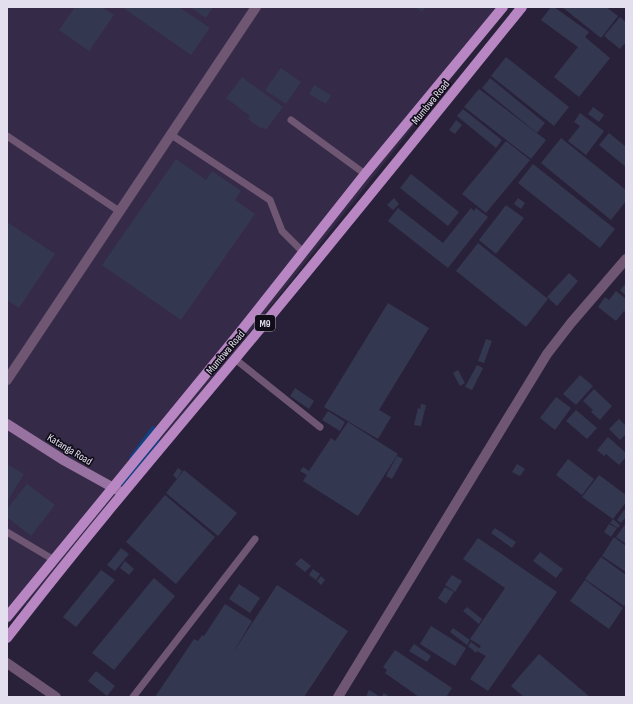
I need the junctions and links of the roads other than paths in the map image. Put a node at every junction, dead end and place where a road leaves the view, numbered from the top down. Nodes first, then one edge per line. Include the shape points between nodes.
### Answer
1 (256, 7) edge
2 (503, 7) edge
3 (522, 7) edge
4 (291, 120) dead end
5 (170, 134) junction
6 (7, 136) edge
7 (365, 174) junction
8 (119, 211) junction
9 (303, 252) junction
10 (626, 259) edge
11 (235, 359) junction
12 (7, 380) edge
13 (7, 424) edge
14 (320, 428) dead end
15 (112, 487) junction
16 (122, 493) junction
17 (7, 532) edge
18 (255, 539) dead end
19 (54, 560) junction
20 (7, 617) edge
21 (7, 638) edge
22 (7, 663) edge
23 (56, 697) edge
24 (133, 697) edge
25 (338, 697) edge

1 - 5 street
2 - 7 main road, Mumbwa Road / M9
3 - 11 main road, Mumbwa Road / M9
4 - 7 lane
5 - 8 street
5 - 9 lane via 270,200 282,231
6 - 8 lane
7 - 9 main road, Mumbwa Road / M9
8 - 12 street
9 - 15 main road, Mumbwa Road / M9
10 - 25 street via 547,354
11 - 14 lane
11 - 16 main road, Mumbwa Road / M9
13 - 15 street, Katanga Road
15 - 16 street, Katanga Road
15 - 19 main road, Mumbwa Road / M9
16 - 21 main road, Mumbwa Road / M9
17 - 19 lane
18 - 24 lane
19 - 20 main road, Mumbwa Road / M9
22 - 23 street

